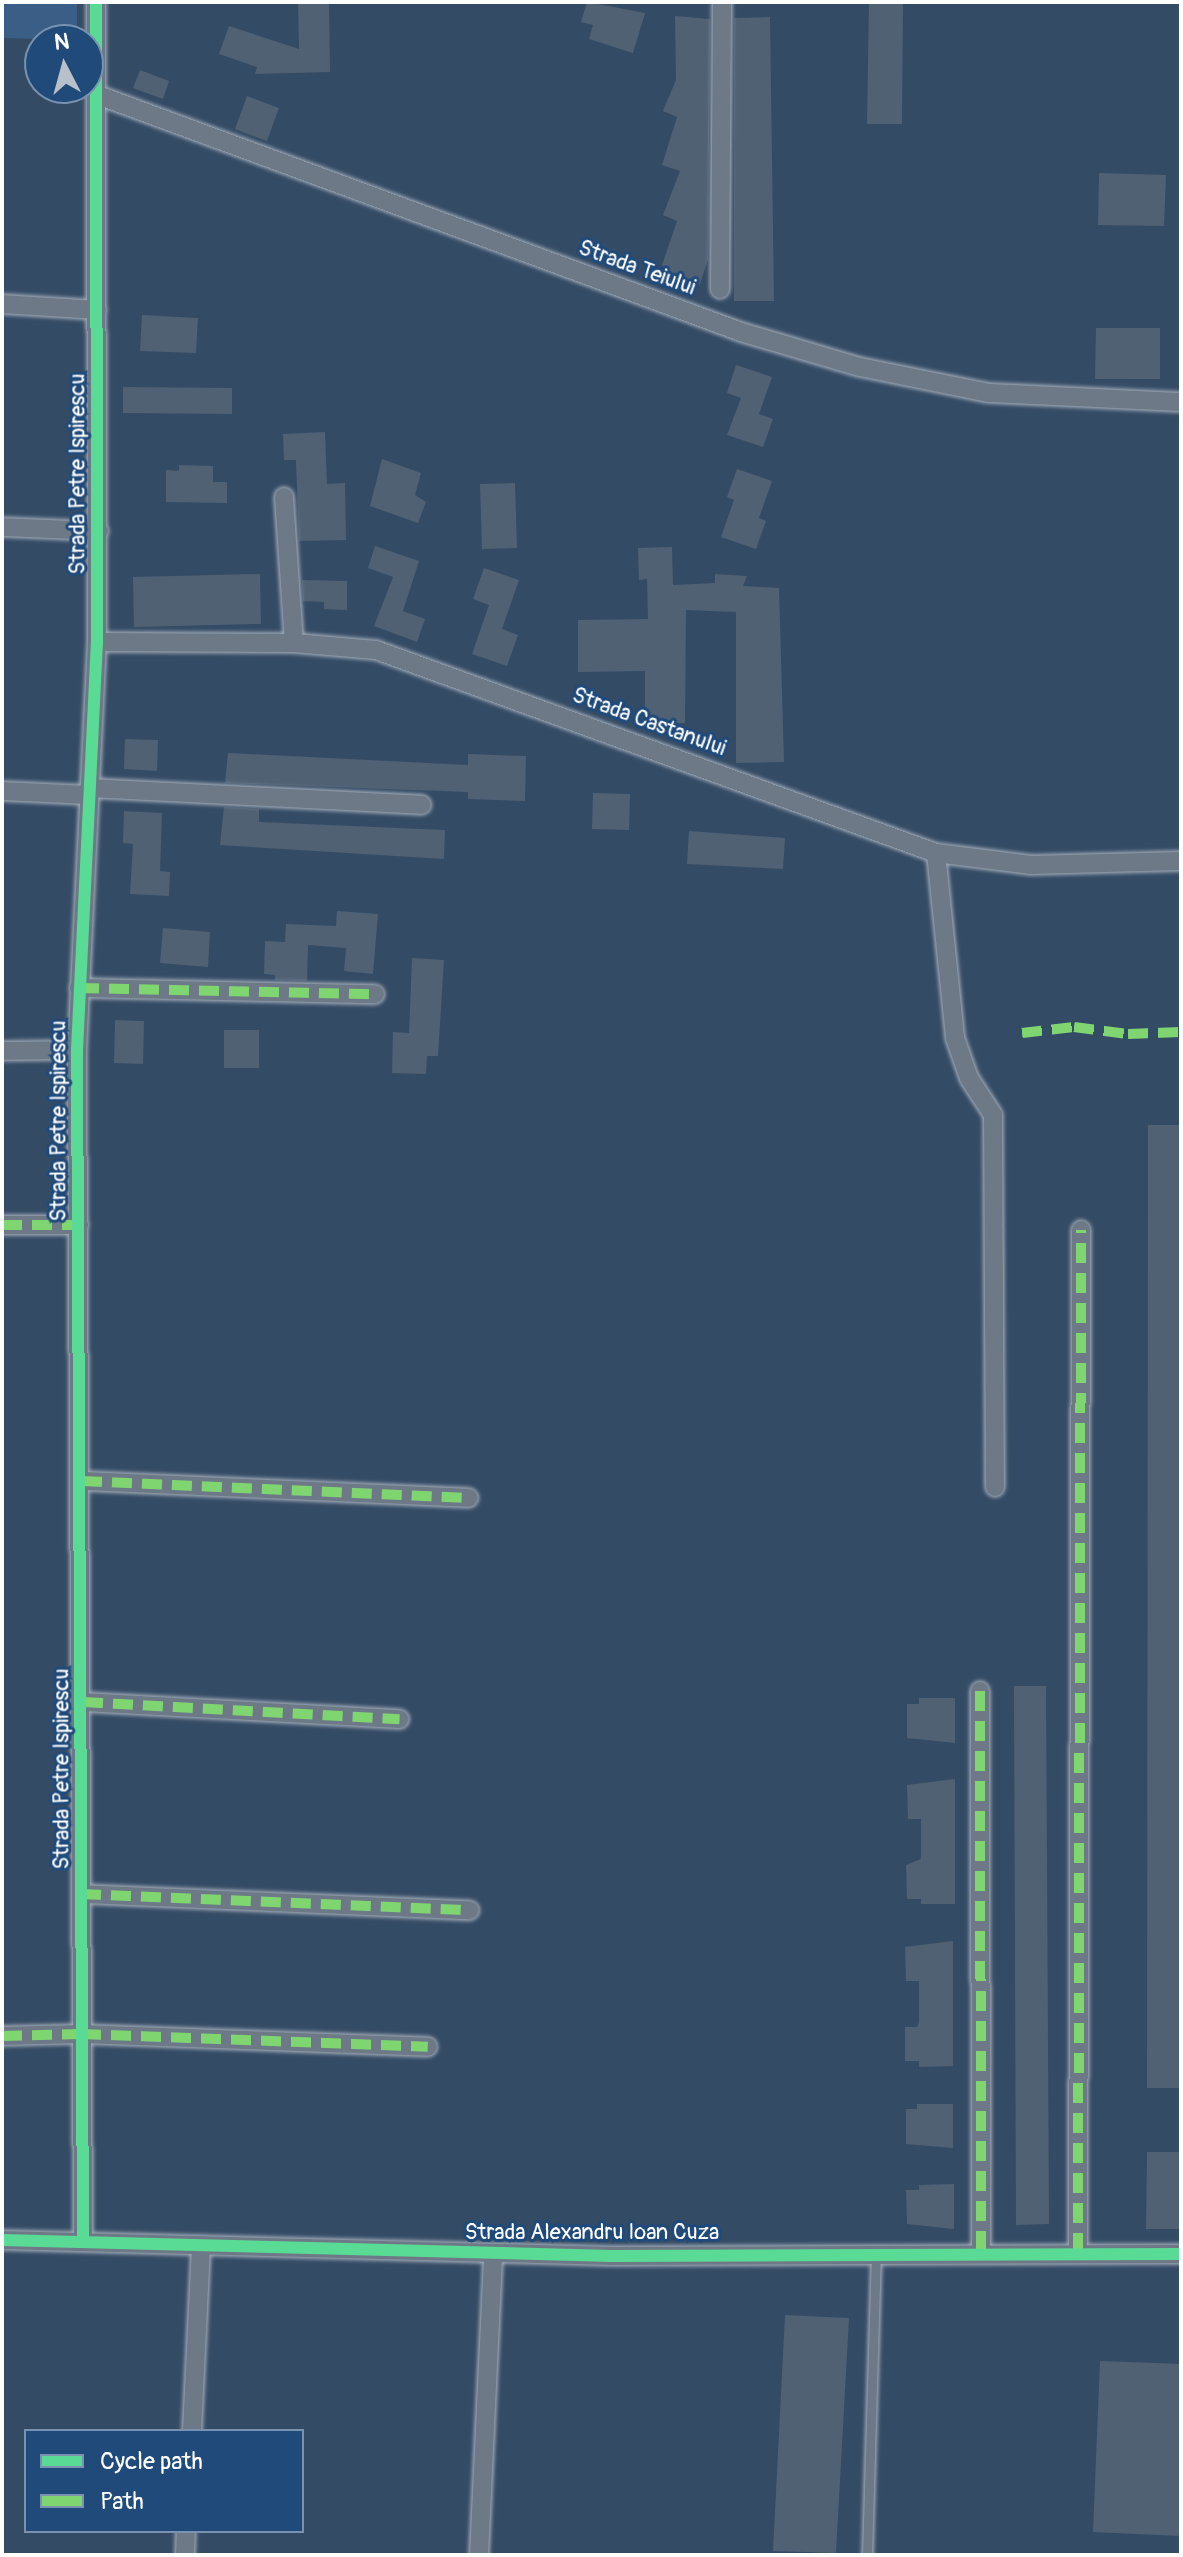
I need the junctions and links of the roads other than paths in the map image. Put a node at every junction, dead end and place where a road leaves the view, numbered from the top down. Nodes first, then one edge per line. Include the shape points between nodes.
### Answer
1 (96, 2) edge
2 (722, 2) edge
3 (96, 24) edge
4 (104, 97) edge
5 (95, 104) edge
6 (720, 289) dead end
7 (2, 304) edge
8 (97, 310) junction
9 (1181, 402) edge
10 (284, 497) dead end
11 (2, 527) edge
12 (99, 531) junction
13 (97, 642) junction
14 (294, 643) junction
15 (2, 791) edge
16 (89, 792) junction
17 (422, 805) dead end
18 (936, 853) junction
19 (1181, 861) edge
20 (79, 988) junction
21 (375, 994) dead end
22 (77, 1050) junction
23 (2, 1051) edge
24 (2, 1225) edge
25 (79, 1225) junction
26 (1081, 1230) dead end
27 (82, 1481) junction
28 (995, 1487) dead end
29 (469, 1498) dead end
30 (980, 1691) dead end
31 (83, 1702) junction
32 (400, 1719) dead end
33 (81, 1894) junction
34 (470, 1910) dead end
35 (81, 2034) junction
36 (2, 2036) edge
37 (428, 2047) dead end
38 (2, 2240) edge
39 (83, 2241) junction
40 (201, 2245) junction
41 (877, 2252) junction
42 (981, 2252) junction
43 (493, 2253) junction
44 (1078, 2253) junction
45 (1181, 2254) edge
46 (192, 2429) edge
47 (186, 2533) edge
48 (185, 2555) edge
49 (479, 2555) edge
50 (867, 2555) edge

1 - 3 street, Strada Petre Ispirescu
2 - 6 street
4 - 9 street, Strada Teiului via 741,332 860,367 989,393
5 - 8 street, Strada Petre Ispirescu
7 - 8 street
8 - 12 street, Strada Petre Ispirescu
10 - 14 street
11 - 12 street
12 - 13 street, Strada Petre Ispirescu
13 - 14 street, Strada Castanului
13 - 16 street, Strada Petre Ispirescu
14 - 18 street, Strada Castanului via 376,650
15 - 16 street
16 - 17 street
16 - 20 street, Strada Petre Ispirescu
18 - 19 street, Strada Castanului via 1031,865
18 - 28 street via 955,1038 969,1078 993,1115 995,1136
20 - 21 street
20 - 22 street, Strada Petre Ispirescu
22 - 23 street
22 - 25 street, Strada Petre Ispirescu
24 - 25 street
25 - 27 street, Strada Petre Ispirescu
26 - 44 street
27 - 29 street
27 - 31 street, Strada Petre Ispirescu
30 - 42 street
31 - 32 street
31 - 33 street, Strada Petre Ispirescu
33 - 34 street
33 - 35 street, Strada Petre Ispirescu
35 - 36 street
35 - 37 street
35 - 39 street, Strada Petre Ispirescu
38 - 39 street, Strada Alexandru Ioan Cuza
39 - 40 street, Strada Alexandru Ioan Cuza
40 - 43 street, Strada Alexandru Ioan Cuza
40 - 46 street
41 - 42 street, Strada Alexandru Ioan Cuza
41 - 43 street, Strada Alexandru Ioan Cuza
41 - 50 lane
42 - 44 street, Strada Alexandru Ioan Cuza
43 - 49 street
44 - 45 street, Strada Alexandru Ioan Cuza
47 - 48 street

